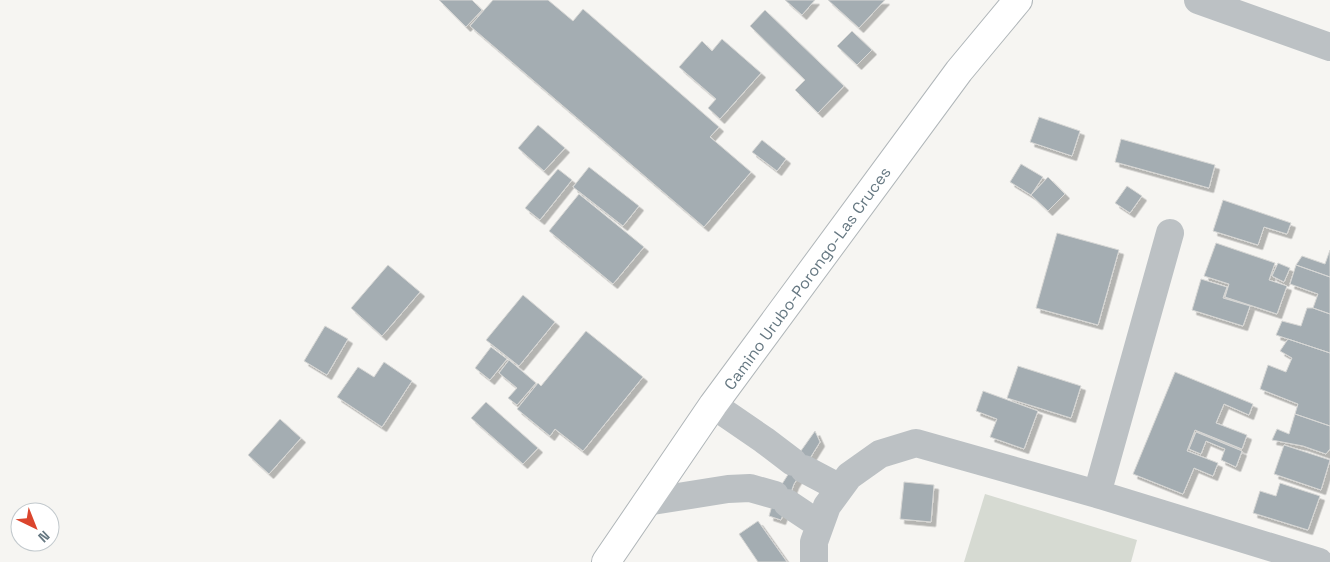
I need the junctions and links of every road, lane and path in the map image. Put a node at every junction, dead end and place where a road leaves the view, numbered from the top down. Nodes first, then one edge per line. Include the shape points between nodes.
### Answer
1 (1018, 0) edge
2 (1198, 0) edge
3 (1330, 47) edge
4 (1170, 234) dead end
5 (713, 406) junction
6 (840, 488) junction
7 (1097, 494) junction
8 (646, 502) junction
9 (820, 525) junction
10 (606, 562) edge
11 (814, 562) edge
12 (1319, 562) edge

1 - 5 main road, Camino Urubo-Porongo-Las Cruces via 959,71
2 - 3 street
4 - 7 street
5 - 6 street via 798,465
5 - 8 main road, Camino Urubo-Porongo-Las Cruces
6 - 7 street via 849,476 880,454 916,443
6 - 9 street via 827,506
7 - 12 street
8 - 9 street via 750,488 781,499
8 - 10 main road, Camino Urubo-Porongo-Las Cruces
9 - 11 street via 814,542

